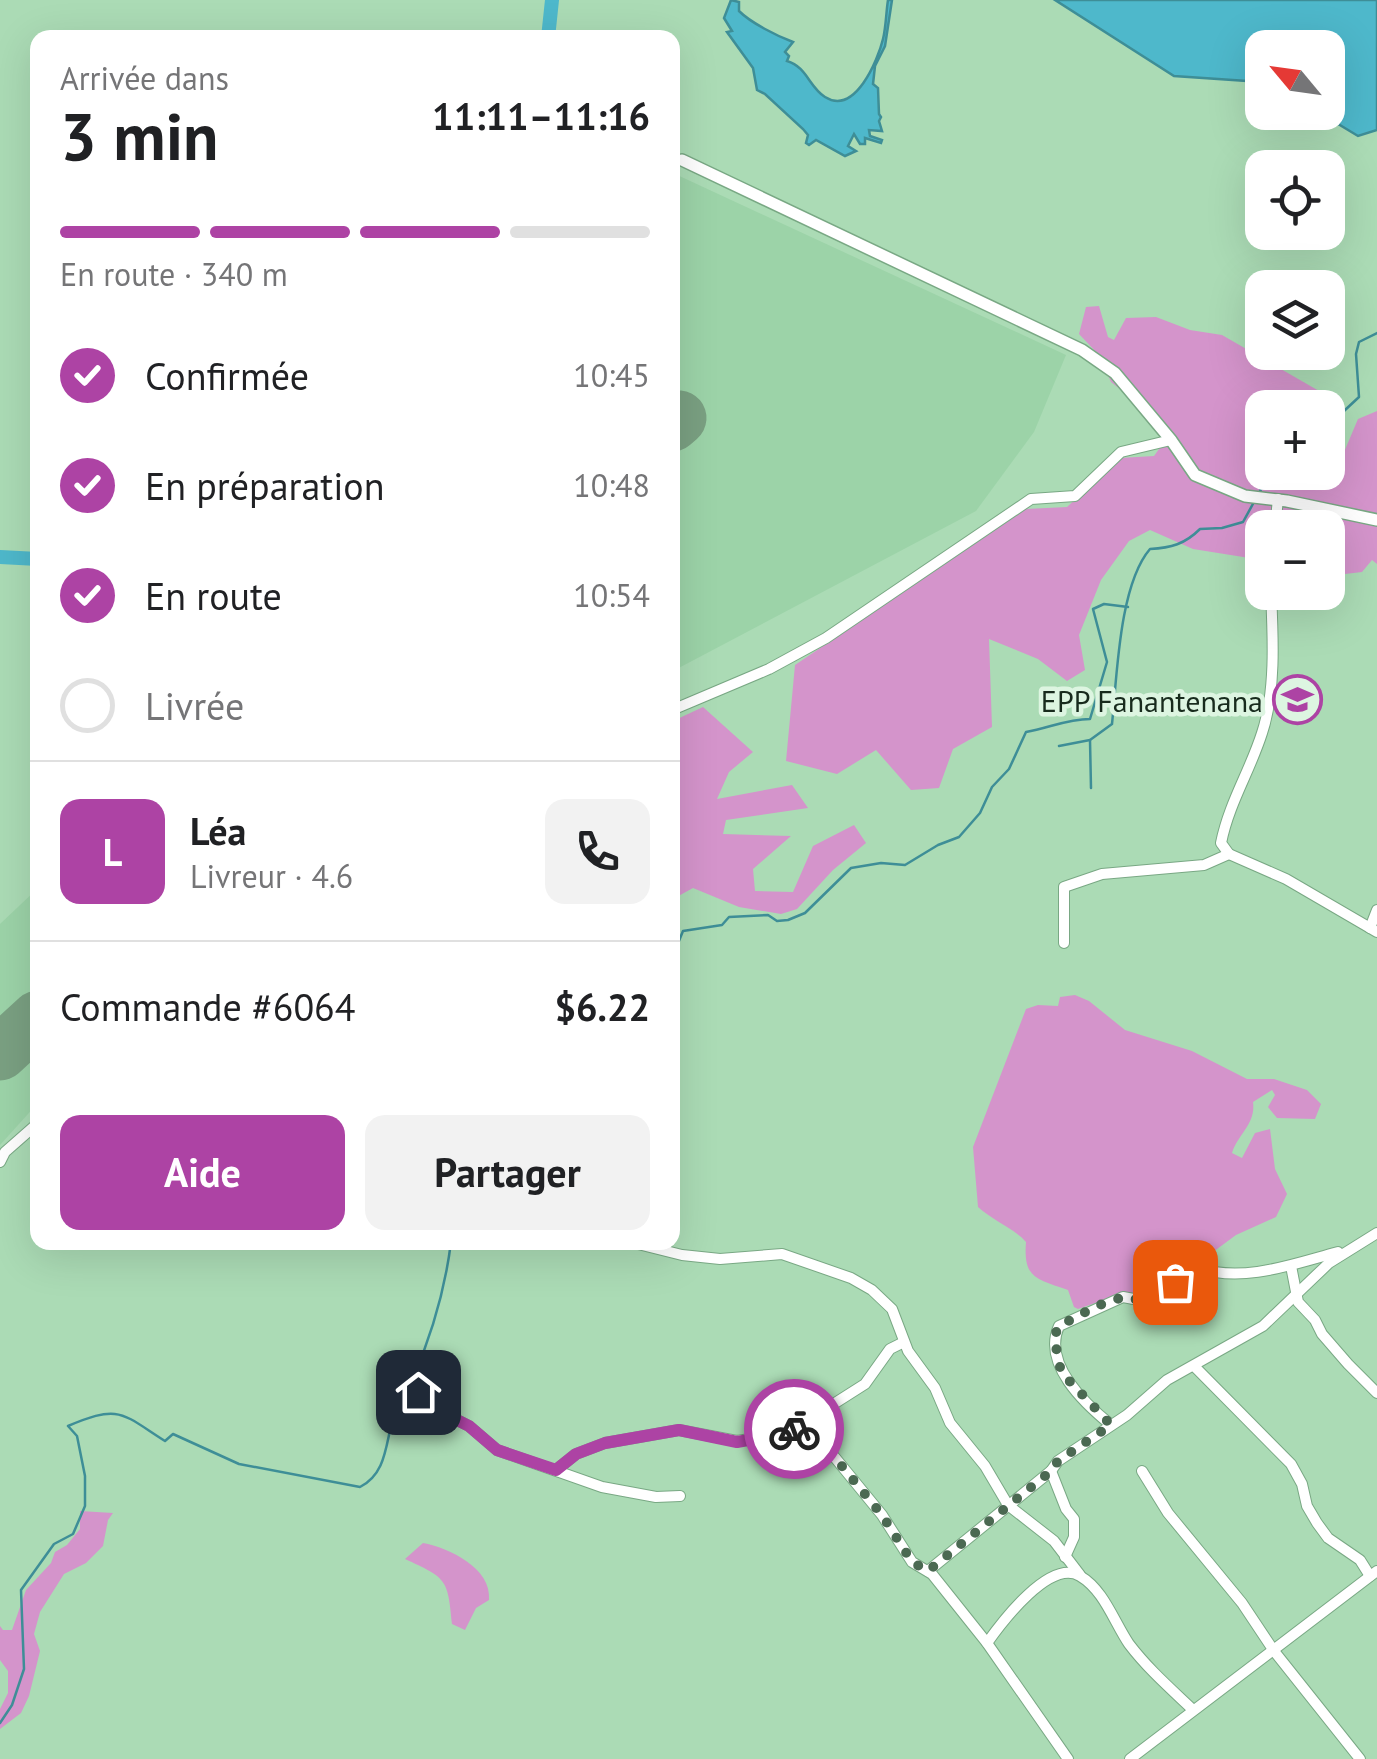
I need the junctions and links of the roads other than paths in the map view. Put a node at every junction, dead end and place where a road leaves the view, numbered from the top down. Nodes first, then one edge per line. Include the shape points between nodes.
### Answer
1 (680, 158) edge
2 (1171, 440) junction
3 (1273, 500) junction
4 (1274, 510) edge
5 (1377, 520) edge
6 (1270, 610) edge
7 (680, 707) edge
8 (1229, 854) junction
9 (1377, 910) edge
10 (1373, 930) edge
11 (1064, 943) dead end
12 (30, 1130) edge
13 (0, 1162) edge
14 (1377, 1233) edge
15 (662, 1250) edge
16 (1348, 1250) junction
17 (1291, 1266) junction
18 (1294, 1294) junction
19 (904, 1342) junction
20 (1194, 1366) junction
21 (418, 1392) dead end
22 (1377, 1393) edge
23 (805, 1421) junction
24 (1111, 1425) junction
25 (556, 1470) junction
26 (1051, 1471) junction
27 (1142, 1471) dead end
28 (680, 1496) dead end
29 (1008, 1505) junction
30 (1065, 1557) junction
31 (928, 1571) junction
32 (1374, 1574) edge
33 (1080, 1575) junction
34 (987, 1643) junction
35 (1274, 1651) junction
36 (1193, 1710) junction
37 (1068, 1759) edge
38 (1130, 1759) edge
39 (1360, 1759) edge

1 - 2 street via 1082,350 1115,373
2 - 3 street via 1195,475 1244,496
2 - 7 street via 1120,452 1076,496 1031,499 826,638
3 - 4 street
3 - 5 street
6 - 8 street via 1264,730 1226,817 1221,842
8 - 10 street
8 - 11 street via 1204,864 1102,874 1064,887
9 - 10 street
12 - 13 street
14 - 16 street
15 - 19 street via 720,1259 782,1254 836,1272 872,1290 892,1310
16 - 17 street
16 - 18 street
17 - 18 street
17 - 24 street via 1223,1275 1198,1268 1139,1300 1123,1297 1059,1326 1054,1337 1061,1372
18 - 20 street via 1263,1326
18 - 22 street
19 - 23 street via 890,1349 865,1384
19 - 29 street
20 - 24 street
20 - 32 street via 1291,1464 1328,1538
21 - 25 street via 497,1450
23 - 25 street via 788,1433 737,1442 679,1430 605,1443
23 - 31 street via 912,1562
24 - 26 street
25 - 28 street via 602,1487
26 - 29 street
26 - 30 street via 1074,1519
27 - 35 street
29 - 30 street via 1054,1540
29 - 31 street
30 - 33 street
31 - 34 street
32 - 35 street
33 - 34 street via 1045,1580
33 - 36 street via 1152,1671
34 - 37 street
35 - 36 street
35 - 39 street
36 - 38 street

